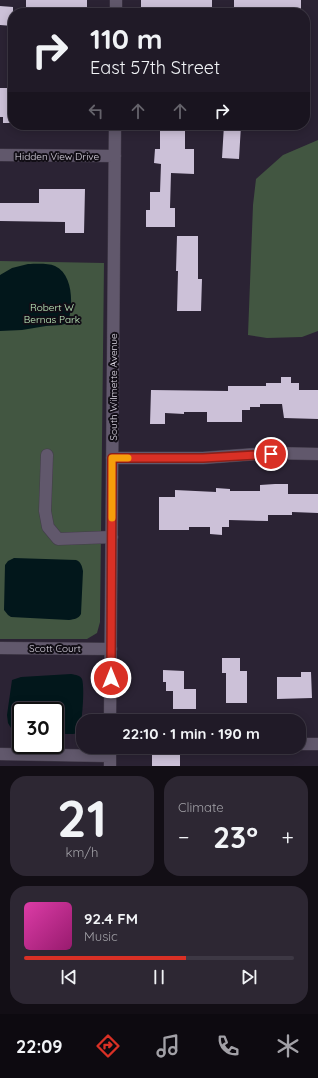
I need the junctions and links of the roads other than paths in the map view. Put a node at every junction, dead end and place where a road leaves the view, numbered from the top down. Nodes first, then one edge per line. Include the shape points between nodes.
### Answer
1 (115, 130) edge
2 (0, 156) edge
3 (115, 156) junction
4 (318, 454) edge
5 (48, 455) dead end
6 (112, 458) junction
7 (112, 537) junction
8 (0, 648) edge
9 (111, 649) junction
10 (110, 714) edge
11 (306, 744) edge
12 (318, 744) edge
13 (0, 754) edge
14 (110, 756) edge

1 - 3 street, South Wilmette Avenue
2 - 3 street, Hidden View Drive
3 - 6 street, South Wilmette Avenue
4 - 6 street
5 - 7 street via 45,512 48,526 58,539
6 - 7 street, South Wilmette Avenue
7 - 9 street, South Wilmette Avenue
8 - 9 street, Scott Court
9 - 10 street, South Wilmette Avenue
11 - 12 street
13 - 14 street

